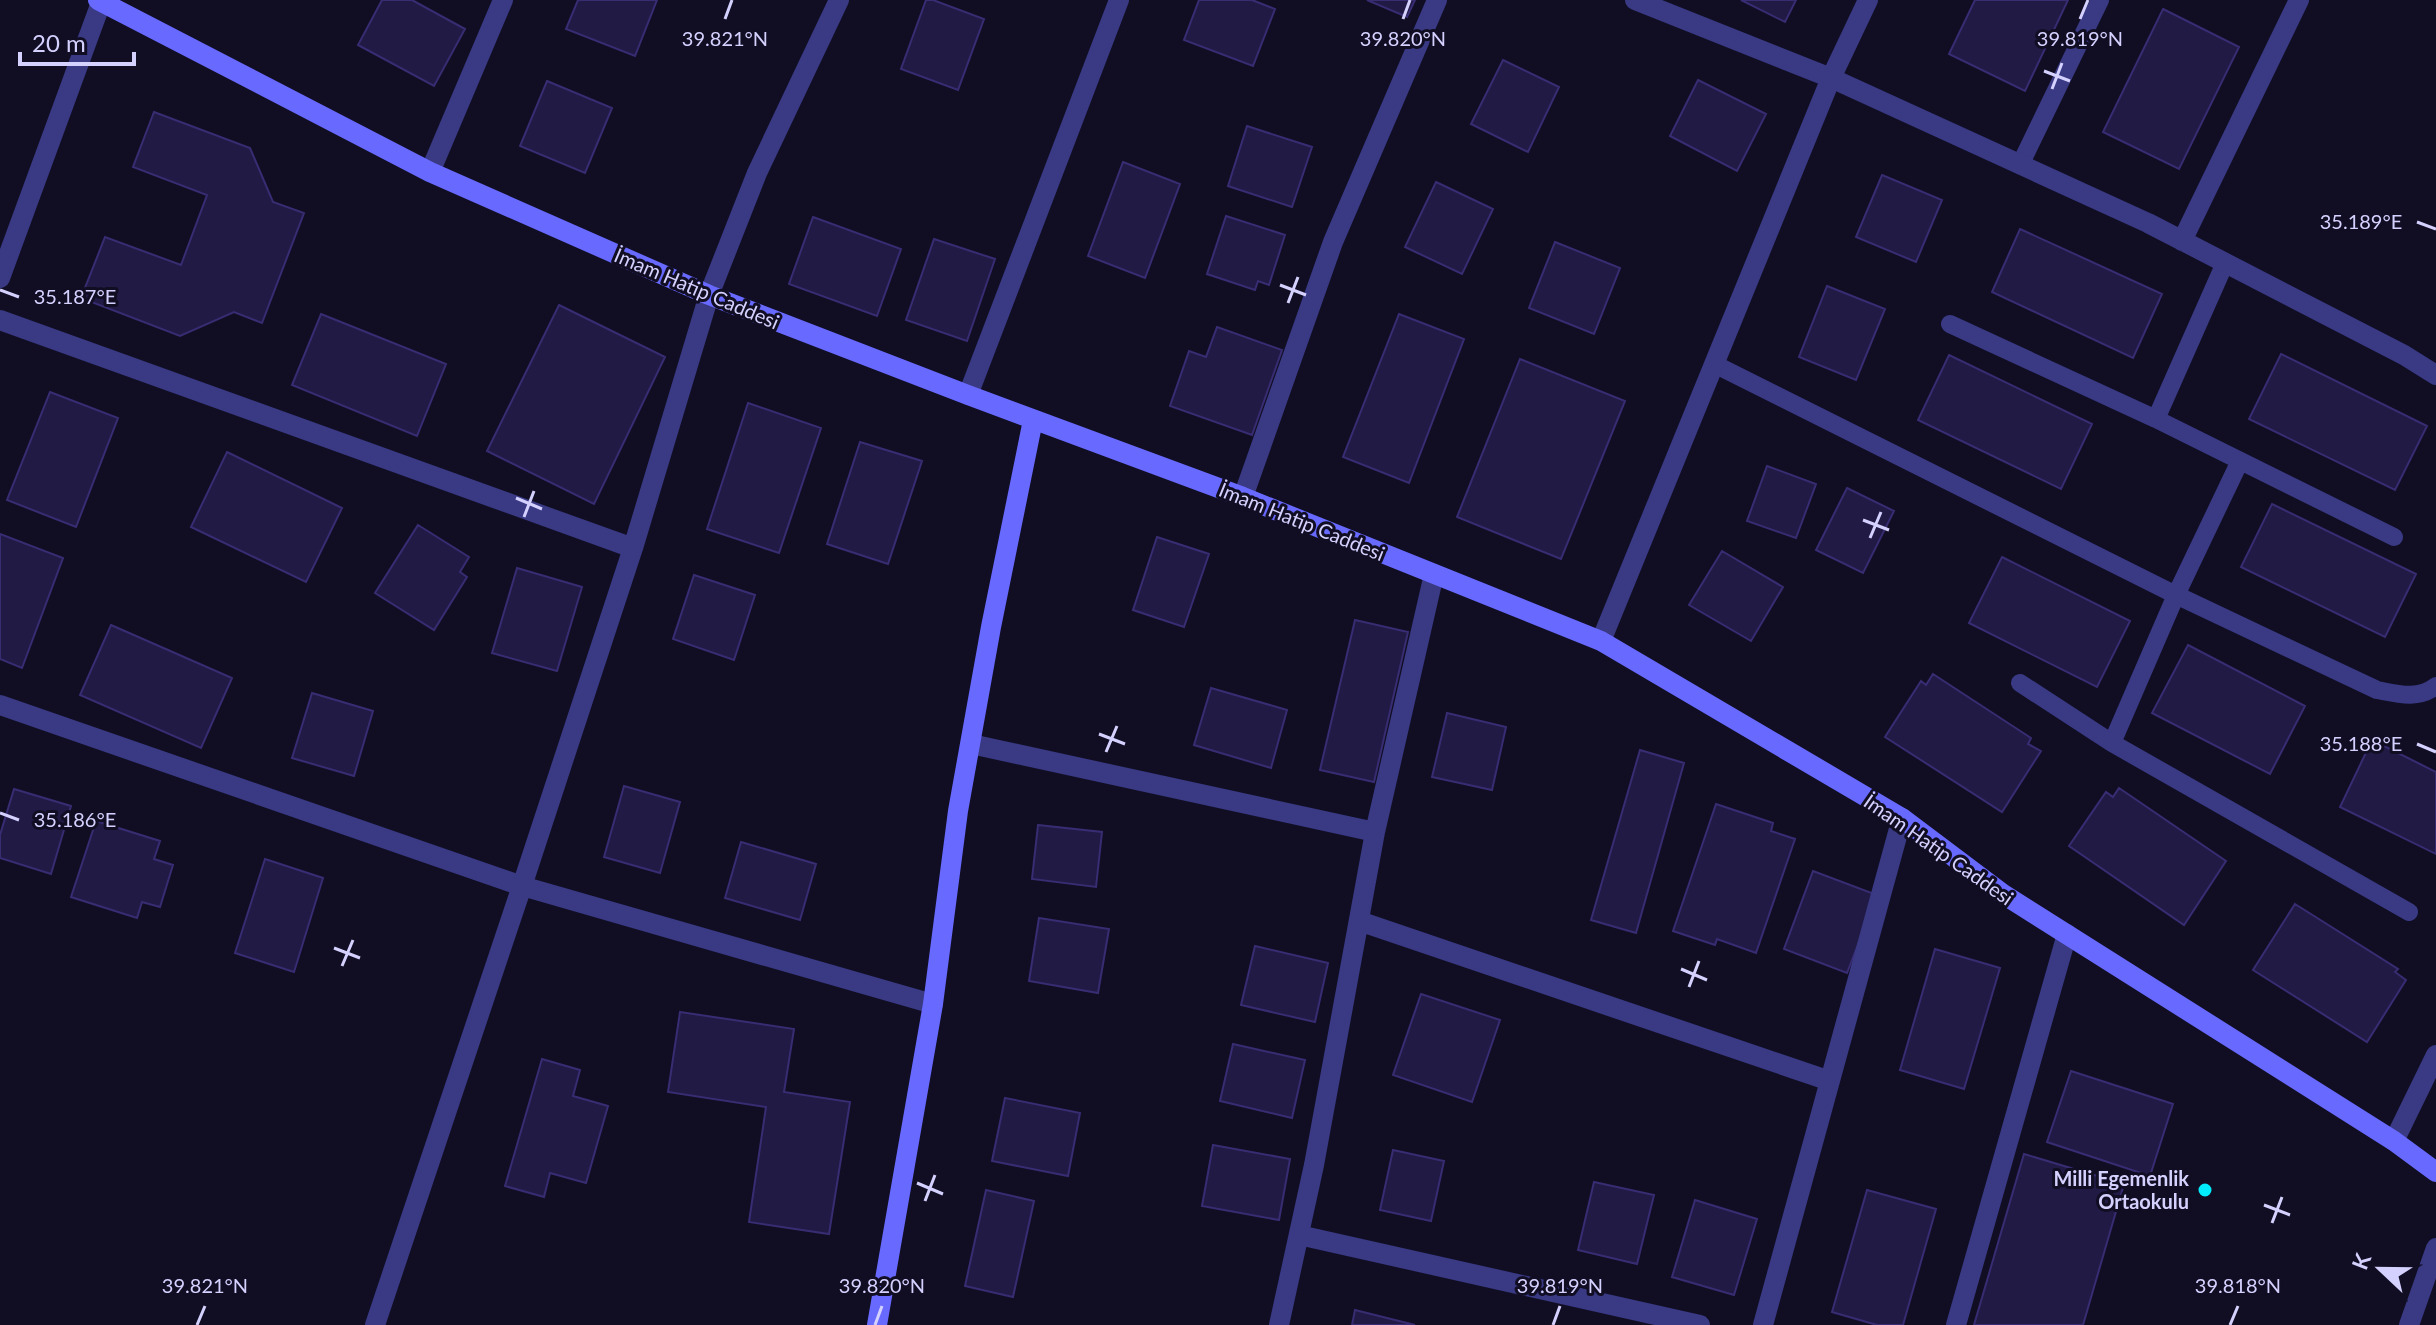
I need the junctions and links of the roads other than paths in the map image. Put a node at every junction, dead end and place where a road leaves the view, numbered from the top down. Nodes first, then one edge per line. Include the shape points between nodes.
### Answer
1 (503, 0) edge
2 (839, 0) edge
3 (1119, 0) edge
4 (1437, 0) edge
5 (1635, 0) edge
6 (1868, 0) edge
7 (2100, 0) edge
8 (2299, 0) edge
9 (101, 1) edge
10 (1831, 78) junction
11 (2020, 165) junction
12 (430, 172) junction
13 (2182, 241) junction
14 (2225, 263) junction
15 (0, 278) edge
16 (709, 295) junction
17 (0, 320) edge
18 (1950, 324) dead end
19 (1714, 364) junction
20 (2436, 375) edge
21 (968, 395) junction
22 (2156, 419) junction
23 (1033, 420) junction
24 (2240, 461) junction
25 (1243, 497) junction
26 (2394, 537) dead end
27 (633, 548) junction
28 (1434, 574) junction
29 (2176, 595) junction
30 (1601, 641) junction
31 (2020, 683) dead end
32 (2436, 686) edge
33 (0, 705) edge
34 (2112, 743) junction
35 (971, 744) junction
36 (1902, 818) junction
37 (1375, 832) junction
38 (522, 886) junction
39 (2409, 912) dead end
40 (1359, 921) junction
41 (2067, 934) junction
42 (933, 1004) junction
43 (2436, 1055) edge
44 (1830, 1081) junction
45 (2394, 1141) junction
46 (2436, 1172) edge
47 (1299, 1235) junction
48 (2436, 1248) edge
49 (375, 1325) edge
50 (877, 1325) edge
51 (1279, 1325) edge
52 (1700, 1325) edge
53 (1763, 1325) edge
54 (1956, 1325) edge
55 (2409, 1325) edge

1 - 12 street
2 - 16 street via 757,173
3 - 21 street
4 - 25 street via 1333,242
5 - 10 street
6 - 10 street
7 - 11 lane
8 - 13 street
9 - 12 street, İmam Hatip Caddesi
9 - 15 street
10 - 11 street
10 - 19 street
11 - 13 street
12 - 16 street, İmam Hatip Caddesi
13 - 14 street
14 - 20 street
14 - 22 lane
16 - 21 street, İmam Hatip Caddesi
16 - 27 street
17 - 27 street
18 - 22 lane
19 - 29 lane
19 - 30 street
21 - 23 street, İmam Hatip Caddesi
22 - 24 lane
23 - 25 street, İmam Hatip Caddesi
23 - 35 street
24 - 26 lane
24 - 29 lane
25 - 28 street, İmam Hatip Caddesi
27 - 38 street
28 - 30 street, İmam Hatip Caddesi
28 - 37 street
29 - 32 lane via 2377,690 2408,696
29 - 34 lane
30 - 36 street, İmam Hatip Caddesi
31 - 34 lane
33 - 38 street
34 - 39 lane
35 - 37 street
35 - 42 street
36 - 41 street, İmam Hatip Caddesi via 2003,894
36 - 44 street
37 - 40 street
38 - 42 street
38 - 49 street
40 - 44 street
40 - 47 street
41 - 45 street, İmam Hatip Caddesi
41 - 54 street
42 - 50 street
43 - 45 street
44 - 53 street
45 - 46 street, İmam Hatip Caddesi
47 - 51 street
47 - 52 street
48 - 55 street

